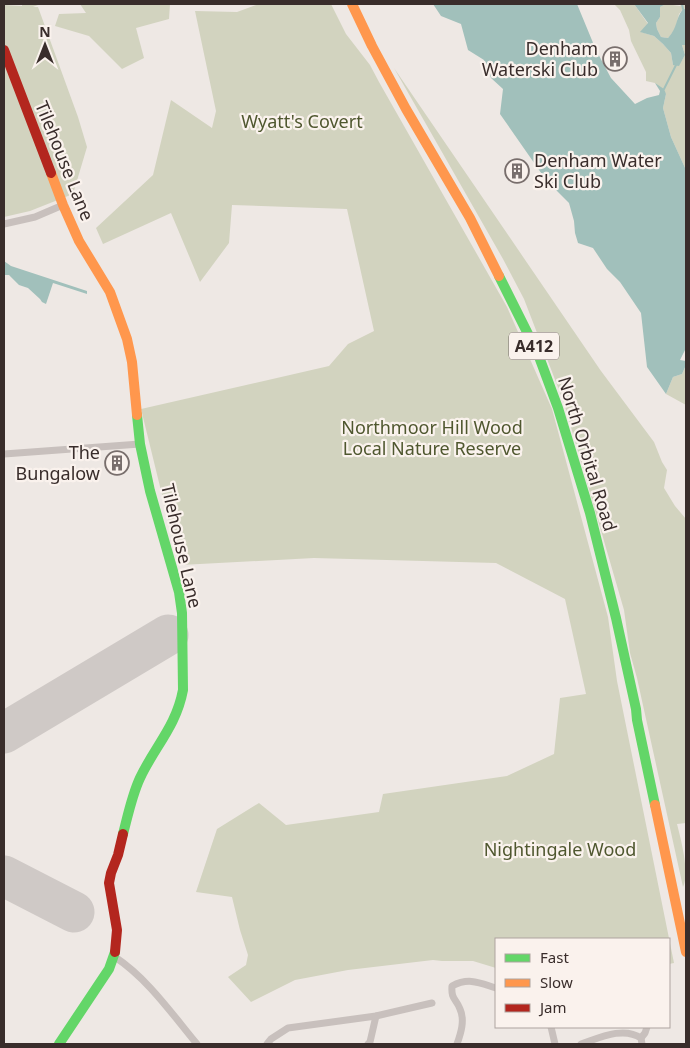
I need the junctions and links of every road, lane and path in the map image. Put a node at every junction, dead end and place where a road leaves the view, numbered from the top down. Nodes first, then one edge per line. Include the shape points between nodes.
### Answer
1 (352, 4) edge
2 (4, 50) edge
3 (63, 205) junction
4 (4, 224) edge
5 (140, 444) junction
6 (4, 454) edge
7 (684, 935) edge
8 (686, 952) edge
9 (115, 957) junction
10 (495, 988) edge
11 (432, 1003) dead end
12 (376, 1016) junction
13 (551, 1028) edge
14 (647, 1028) edge
15 (641, 1041) edge
16 (58, 1044) edge
17 (197, 1044) edge
18 (267, 1044) edge
19 (368, 1044) edge
20 (456, 1044) edge
21 (555, 1044) edge
22 (581, 1044) edge

1 - 7 street, North Orbital Road / A412 via 406,109 470,218 538,354 558,408 590,513 616,618
2 - 3 street, Tilehouse Lane
3 - 4 street via 35,217
3 - 5 street, Tilehouse Lane via 79,241 110,292 127,339
5 - 6 street
5 - 9 street, Tilehouse Lane via 182,613 183,690 172,724 136,788 109,881 117,931
7 - 8 street, North Orbital Road / A412
9 - 16 street, Tilehouse Lane
9 - 17 street via 152,989
10 - 20 street via 475,981 461,981 452,986 452,994 461,1009 462,1028
11 - 12 street
12 - 18 street via 288,1028
12 - 19 street
13 - 21 street
14 - 15 street
15 - 22 street via 634,1034 624,1032

